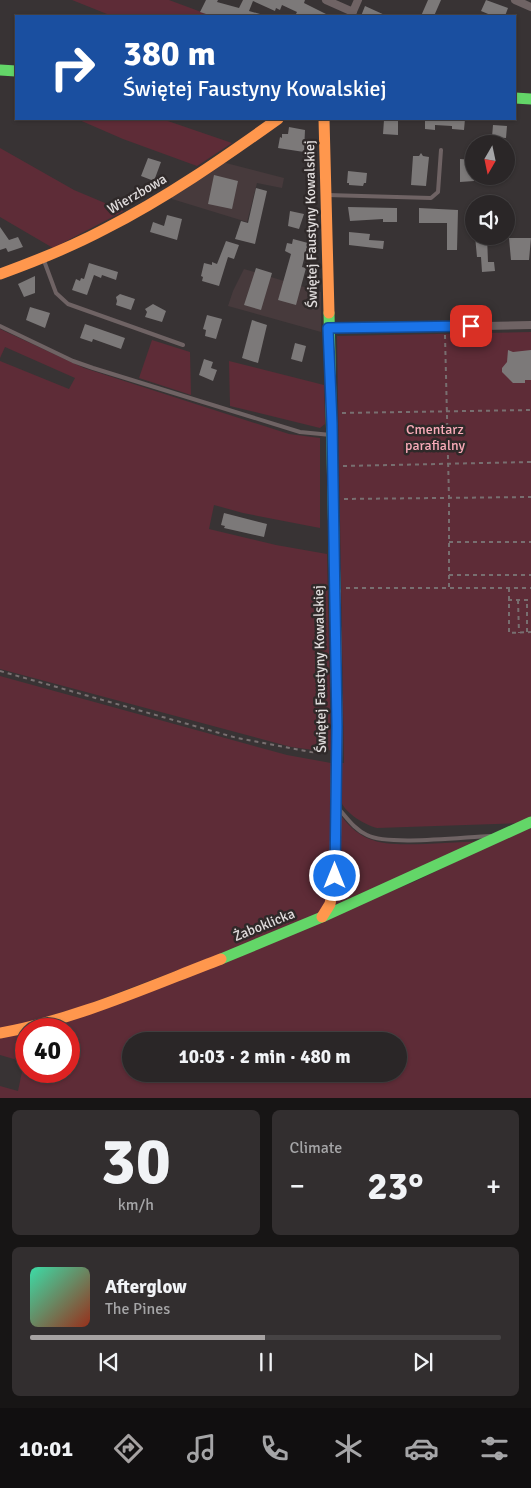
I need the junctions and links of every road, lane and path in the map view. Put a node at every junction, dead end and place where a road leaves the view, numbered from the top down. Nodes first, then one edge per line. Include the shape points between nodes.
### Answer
1 (326, 0) edge
2 (358, 0) edge
3 (514, 0) edge
4 (531, 7) edge
5 (352, 14) edge
6 (0, 70) edge
7 (15, 71) edge
8 (516, 98) edge
9 (531, 99) edge
10 (277, 120) edge
11 (324, 120) edge
12 (441, 150) dead end
13 (324, 195) junction
14 (42, 258) junction
15 (0, 274) edge
16 (531, 325) edge
17 (0, 326) edge
18 (328, 328) junction
19 (445, 332) dead end
20 (182, 345) dead end
21 (531, 410) edge
22 (447, 412) junction
23 (332, 414) junction
24 (332, 435) junction
25 (531, 462) edge
26 (448, 464) junction
27 (343, 466) dead end
28 (531, 497) edge
29 (449, 498) junction
30 (334, 499) junction
31 (449, 542) junction
32 (531, 542) edge
33 (449, 575) junction
34 (531, 575) edge
35 (334, 588) junction
36 (449, 588) junction
37 (509, 588) junction
38 (531, 588) edge
39 (508, 600) junction
40 (518, 600) junction
41 (527, 600) junction
42 (531, 600) edge
43 (527, 632) junction
44 (531, 632) edge
45 (519, 633) junction
46 (0, 671) edge
47 (336, 753) junction
48 (336, 805) junction
49 (531, 822) edge
50 (502, 835) junction
51 (322, 917) junction
52 (0, 1033) edge

1 - 5 street
2 - 5 street
3 - 4 street
6 - 7 street
8 - 9 street
10 - 14 street, Wierzbowa via 174,190 117,224
11 - 13 street, Świętej Faustyny Kowalskiej
12 - 13 lane via 438,192 431,198
13 - 18 street, Świętej Faustyny Kowalskiej
14 - 15 street, Wierzbowa
14 - 20 lane via 56,293 68,304
16 - 18 street
17 - 24 lane via 93,368 300,432
18 - 23 street, Świętej Faustyny Kowalskiej
19 - 22 path
21 - 22 path
22 - 23 path
22 - 26 path
23 - 24 street, Świętej Faustyny Kowalskiej
24 - 30 street, Świętej Faustyny Kowalskiej
25 - 26 path
26 - 27 path
26 - 29 path
28 - 29 path
29 - 30 path
29 - 31 path
30 - 35 street, Świętej Faustyny Kowalskiej
31 - 32 path
31 - 33 path
33 - 34 path
33 - 36 path
35 - 36 path
35 - 47 street, Świętej Faustyny Kowalskiej
36 - 37 path
37 - 38 path
37 - 39 path
39 - 40 path
39 - 45 path via 509,633
40 - 41 path
40 - 45 path
41 - 42 path
41 - 43 path
43 - 44 path
43 - 45 path
46 - 47 path via 237,738 311,752
47 - 48 street, Świętej Faustyny Kowalskiej
48 - 50 lane via 367,836 389,840
48 - 51 street, Świętej Faustyny Kowalskiej via 335,876 330,904
49 - 50 street, Żaboklicka
50 - 51 street, Żaboklicka
51 - 52 street, Żaboklicka via 112,1001 24,1029

